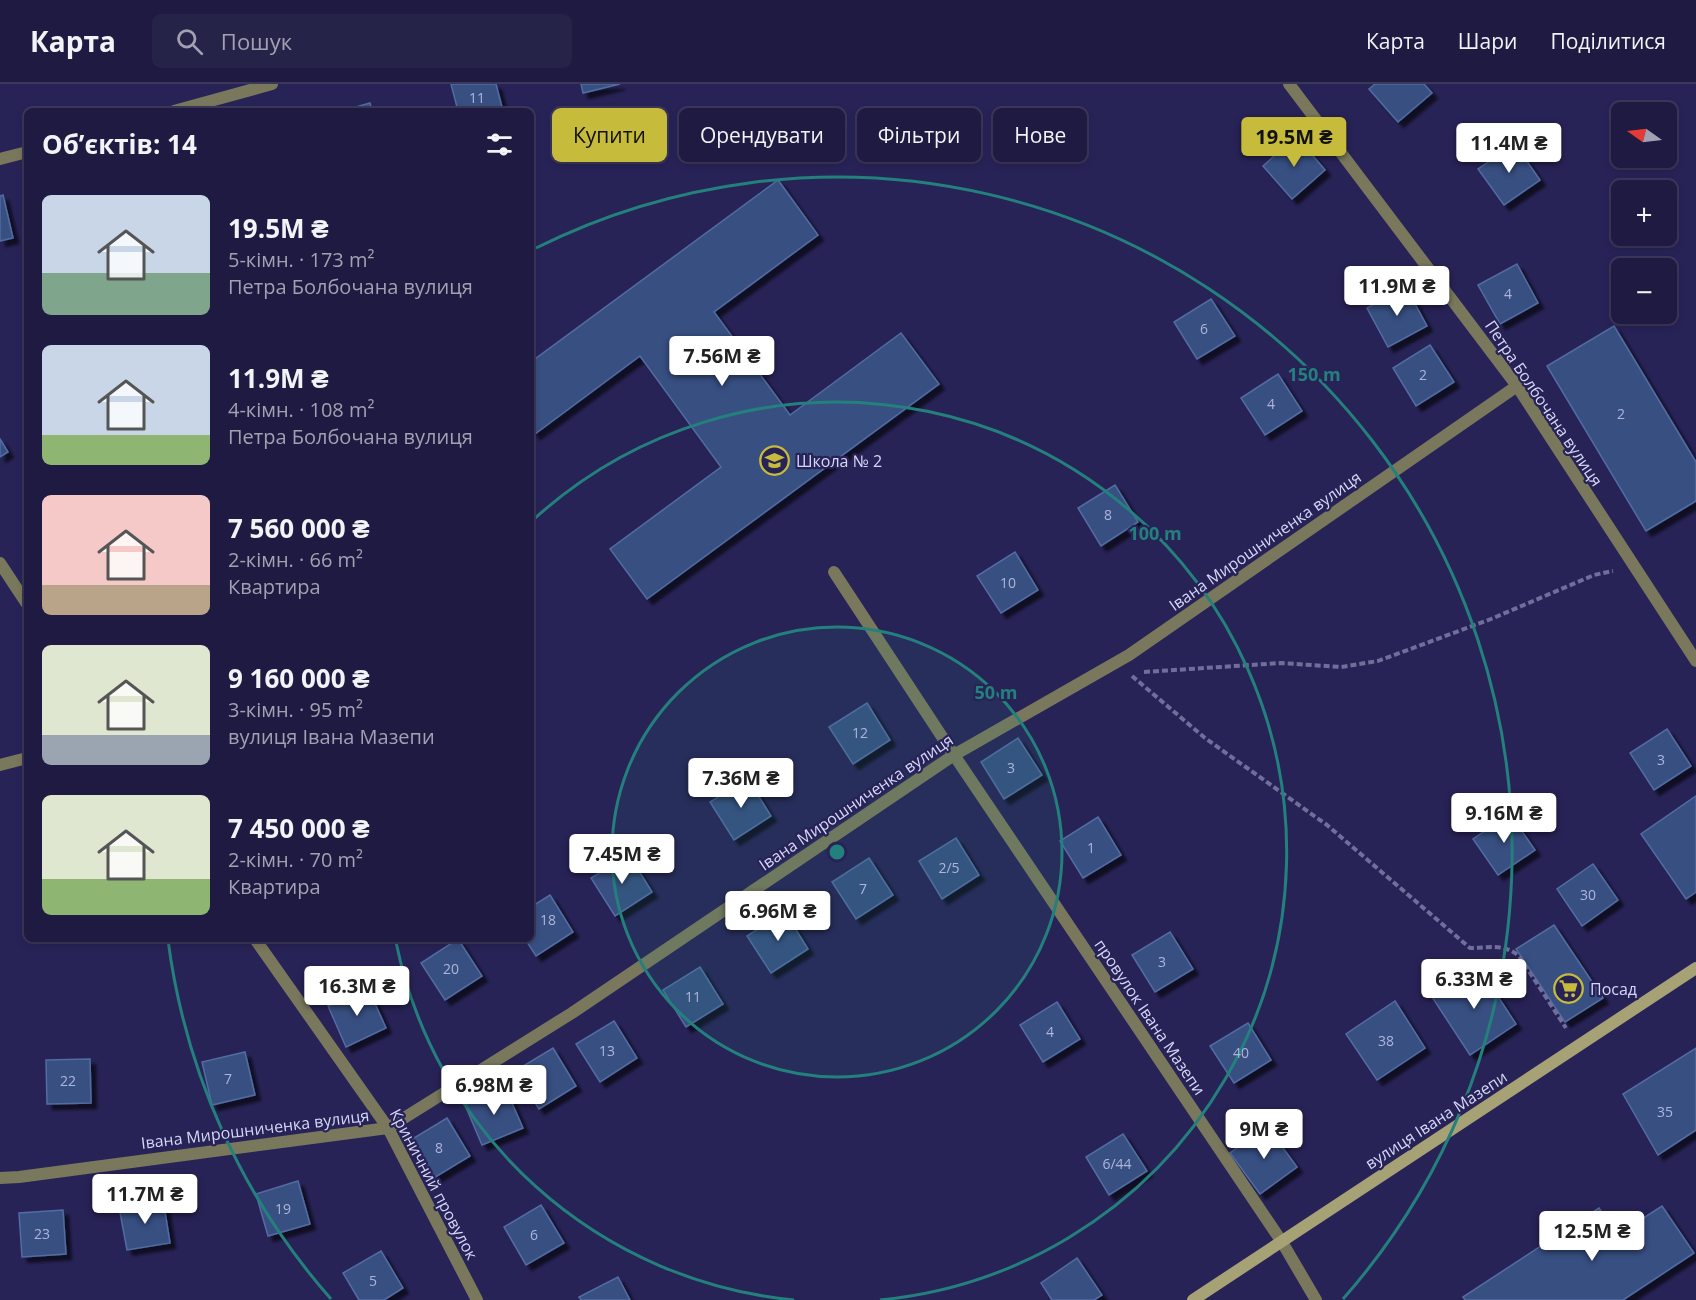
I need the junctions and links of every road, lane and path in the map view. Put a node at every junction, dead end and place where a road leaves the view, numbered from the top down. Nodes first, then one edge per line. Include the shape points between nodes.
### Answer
1 (272, 84) edge
2 (1289, 84) edge
3 (185, 108) edge
4 (24, 153) edge
5 (0, 159) edge
6 (1517, 386) junction
7 (0, 563) edge
8 (834, 572) dead end
9 (1641, 576) junction
10 (24, 599) edge
11 (1696, 662) edge
12 (954, 755) junction
13 (24, 759) edge
14 (0, 765) edge
15 (257, 942) edge
16 (1696, 968) edge
17 (1579, 1046) junction
18 (388, 1128) junction
19 (0, 1178) edge
20 (1282, 1242) junction
21 (477, 1300) edge
22 (1193, 1300) edge
23 (1316, 1300) edge

1 - 3 street
2 - 6 street, Петра Болбочана вулиця
4 - 5 street
6 - 9 street, Петра Болбочана вулиця
6 - 12 street, Івана Мирошниченка вулиця via 1130,654
7 - 10 street
8 - 12 street, провулок Івана Мазепи
9 - 11 street, Петра Болбочана вулиця
9 - 17 path via 1617,570 1594,574 1491,619 1360,665 1281,663 1125,670 1205,738 1327,825 1470,948 1509,948 1519,956
12 - 18 street, Івана Мирошниченка вулиця via 572,1013
12 - 20 street, провулок Івана Мазепи
13 - 14 street
15 - 18 street, Криничний провулок
16 - 17 street, вулиця Івана Мазепи
17 - 20 street, вулиця Івана Мазепи
18 - 19 street, Івана Мирошниченка вулиця
18 - 21 street, Криничний провулок
20 - 22 street, вулиця Івана Мазепи
20 - 23 street, провулок Івана Мазепи

